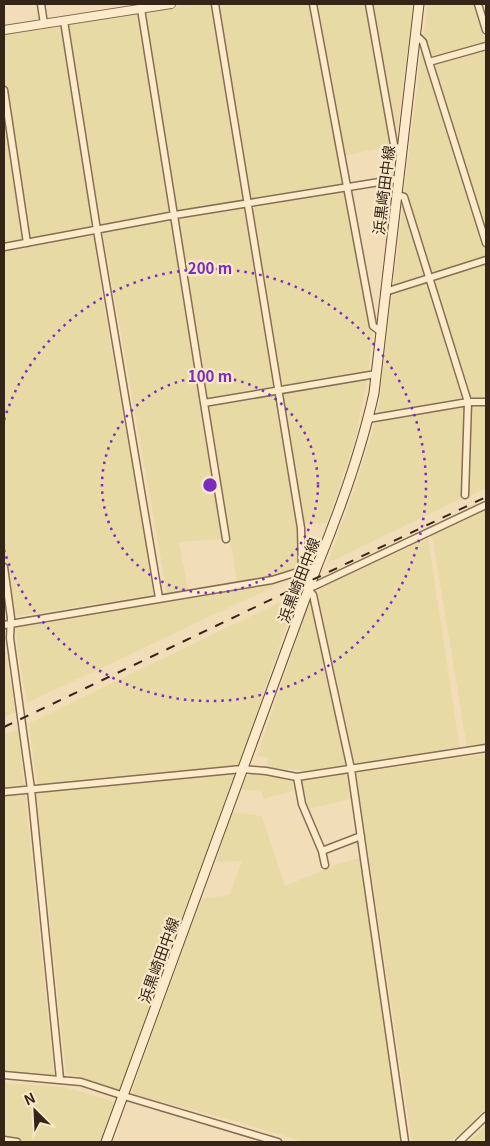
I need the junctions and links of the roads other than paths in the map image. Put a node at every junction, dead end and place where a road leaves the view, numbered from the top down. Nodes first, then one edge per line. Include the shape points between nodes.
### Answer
1 (40, 4) edge
2 (169, 4) edge
3 (215, 4) edge
4 (313, 4) edge
5 (369, 4) edge
6 (419, 4) edge
7 (478, 4) edge
8 (141, 8) junction
9 (64, 21) junction
10 (44, 24) junction
11 (4, 30) edge
12 (486, 30) edge
13 (416, 35) junction
14 (486, 46) edge
15 (430, 62) junction
16 (4, 90) edge
17 (401, 152) junction
18 (398, 179) junction
19 (347, 187) junction
20 (396, 194) junction
21 (246, 204) junction
22 (174, 215) junction
23 (96, 230) junction
24 (27, 243) junction
25 (486, 243) edge
26 (4, 248) edge
27 (486, 260) edge
28 (428, 278) junction
29 (386, 292) junction
30 (381, 332) junction
31 (376, 374) junction
32 (278, 391) junction
33 (468, 402) junction
34 (486, 402) edge
35 (204, 403) junction
36 (368, 419) junction
37 (465, 495) dead end
38 (486, 504) edge
39 (226, 540) dead end
40 (317, 566) junction
41 (4, 567) edge
42 (302, 569) junction
43 (308, 589) junction
44 (159, 598) junction
45 (7, 624) edge
46 (486, 748) edge
47 (242, 769) junction
48 (351, 769) junction
49 (297, 777) junction
50 (31, 789) junction
51 (4, 792) edge
52 (361, 836) junction
53 (322, 851) junction
54 (325, 865) dead end
55 (4, 1074) edge
56 (60, 1079) junction
57 (124, 1096) junction
58 (486, 1116) edge
59 (4, 1140) edge
60 (17, 1142) edge
61 (106, 1142) edge
62 (278, 1142) edge
63 (405, 1142) edge
64 (459, 1142) edge

1 - 10 street
2 - 8 street
3 - 21 street
4 - 19 street
5 - 17 street via 394,145
6 - 13 main road, 浜黒崎田中線
7 - 12 street
8 - 9 street
8 - 22 street
9 - 10 street
9 - 23 street
10 - 11 street
13 - 15 street via 423,42
13 - 17 main road, 浜黒崎田中線
14 - 15 street
15 - 25 street
16 - 24 street
17 - 18 main road, 浜黒崎田中線
18 - 19 street
18 - 20 main road, 浜黒崎田中線
19 - 21 street
19 - 30 street via 373,326
20 - 28 street via 404,197
20 - 29 main road, 浜黒崎田中線
21 - 22 street
21 - 32 street
22 - 23 street
22 - 35 street
23 - 24 street
23 - 44 street
24 - 26 street
27 - 28 street
28 - 29 street
28 - 33 street
29 - 30 main road, 浜黒崎田中線
30 - 31 main road, 浜黒崎田中線
31 - 32 street
31 - 36 main road, 浜黒崎田中線
32 - 35 street
32 - 42 street via 301,528
33 - 34 street
33 - 36 street
33 - 37 street
35 - 39 street
36 - 40 main road, 浜黒崎田中線
38 - 43 street
40 - 42 street
40 - 43 main road, 浜黒崎田中線
41 - 45 street via 11,618
42 - 44 street via 272,580
43 - 47 main road, 浜黒崎田中線
43 - 48 street
44 - 45 street
45 - 50 street
46 - 48 street
47 - 49 street
47 - 50 street
47 - 57 main road, 浜黒崎田中線
48 - 49 street
48 - 52 street
49 - 53 street via 302,804
50 - 51 street
50 - 56 street
52 - 53 street
52 - 63 street
53 - 54 street
55 - 56 street
56 - 57 street
57 - 61 main road, 浜黒崎田中線
57 - 62 street
58 - 64 street
59 - 60 street

